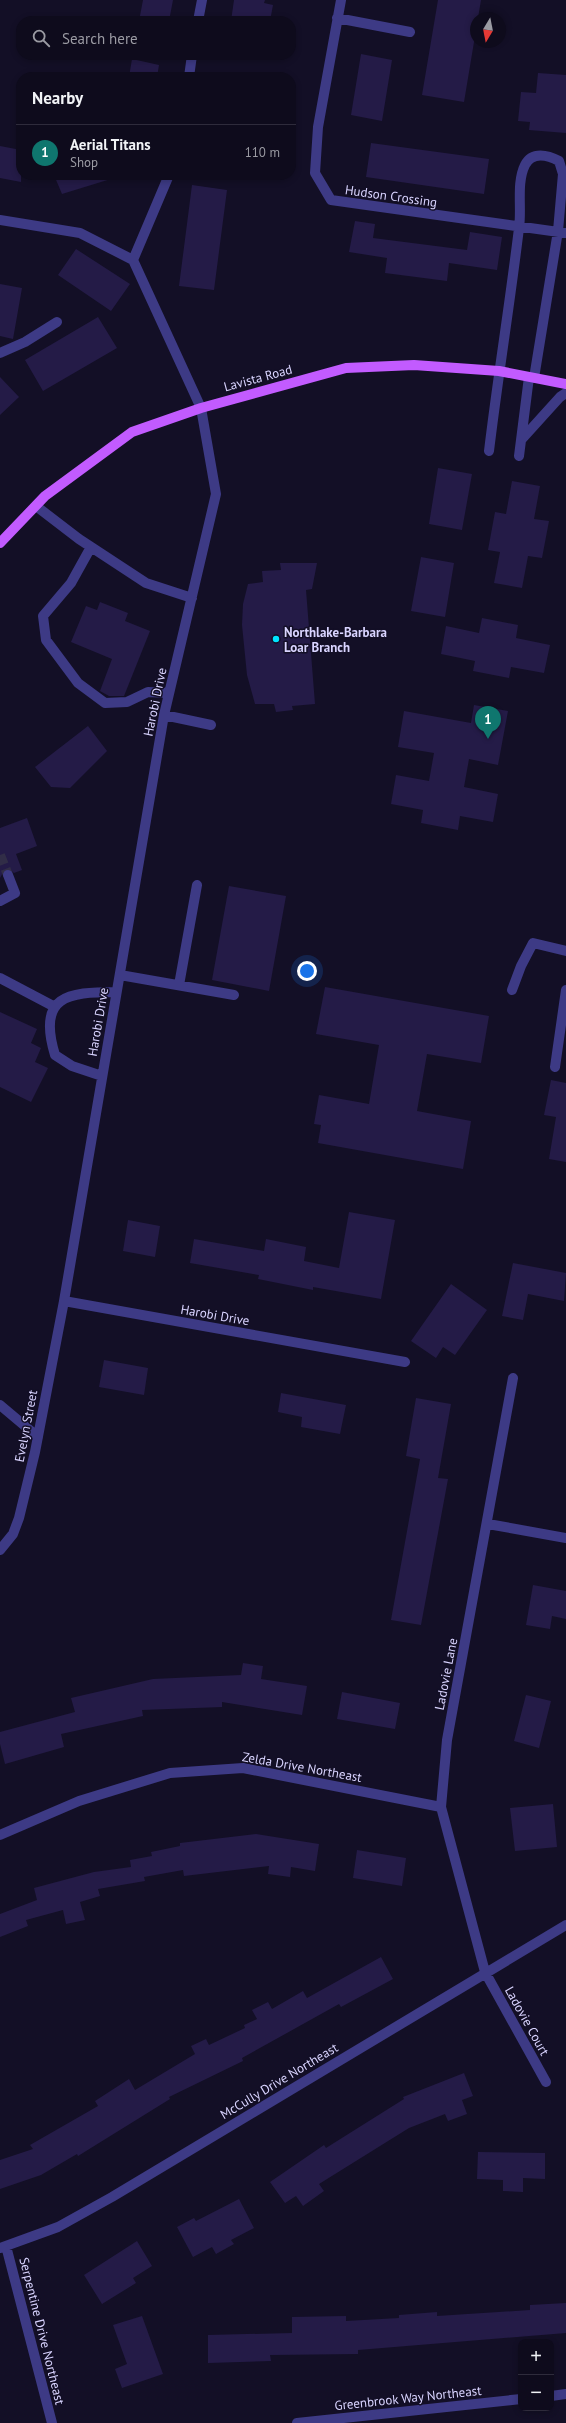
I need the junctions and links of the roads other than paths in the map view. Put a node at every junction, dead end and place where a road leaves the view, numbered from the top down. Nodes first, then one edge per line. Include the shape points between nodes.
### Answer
1 (202, 0) edge
2 (341, 0) edge
3 (199, 16) edge
4 (338, 18) junction
5 (410, 32) dead end
6 (191, 60) edge
7 (189, 72) edge
8 (167, 180) edge
9 (0, 220) edge
10 (520, 226) junction
11 (562, 232) edge
12 (133, 260) junction
13 (57, 322) dead end
14 (0, 354) edge
15 (499, 371) junction
16 (532, 378) junction
17 (566, 384) edge
18 (566, 393) edge
19 (201, 408) junction
20 (522, 439) junction
21 (488, 451) dead end
22 (519, 456) dead end
23 (36, 506) junction
24 (0, 543) edge
25 (91, 547) junction
26 (192, 598) junction
27 (169, 693) junction
28 (164, 715) junction
29 (211, 726) dead end
30 (8, 875) tunnel mouth
31 (197, 885) dead end
32 (0, 901) edge
33 (566, 951) edge
34 (120, 975) junction
35 (0, 978) edge
36 (179, 986) junction
37 (512, 990) dead end
38 (116, 992) junction
39 (234, 995) dead end
40 (566, 996) edge
41 (55, 1007) junction
42 (555, 1067) dead end
43 (102, 1076) junction
44 (64, 1301) junction
45 (405, 1362) dead end
46 (514, 1378) dead end
47 (0, 1405) edge
48 (38, 1437) junction
49 (488, 1524) junction
50 (566, 1538) edge
51 (0, 1550) edge
52 (441, 1807) junction
53 (0, 1835) edge
54 (566, 1925) edge
55 (485, 1972) junction
56 (546, 2082) dead end
57 (3, 2247) edge
58 (566, 2394) edge
59 (554, 2396) edge
60 (518, 2399) edge
61 (52, 2423) edge
62 (297, 2423) edge

1 - 3 street
2 - 4 street, Hudson Crossing
4 - 5 street
4 - 10 street, Hudson Crossing via 318,127 315,173 331,200
6 - 7 street
8 - 12 street
9 - 12 street via 80,233
10 - 11 street, Hudson Crossing
10 - 11 street via 522,173 525,164 535,156 548,155 559,161 563,174
10 - 15 street
11 - 16 street
12 - 19 street, Harobi Drive
13 - 14 street
15 - 16 main road, Lavista Road
15 - 19 main road, Lavista Road via 414,365 346,368
15 - 21 street
16 - 17 main road, Lavista Road
16 - 20 street
18 - 20 street
19 - 23 main road, Lavista Road via 132,432 45,496
19 - 26 street, Harobi Drive via 216,494
20 - 22 street
23 - 24 main road, Lavista Road
23 - 25 street
25 - 26 street via 146,583
25 - 27 street via 71,582 43,616 46,640 78,683 105,703 127,702 148,692
26 - 27 street, Harobi Drive
27 - 28 street, Harobi Drive
28 - 29 street
28 - 34 street, Harobi Drive
30 - 32 street via 16,894
31 - 36 street
33 - 37 street via 533,943
34 - 36 street
34 - 38 street, Harobi Drive
35 - 41 street
36 - 39 street
38 - 41 street via 84,992 67,996
38 - 43 street, Harobi Drive
40 - 42 street
41 - 43 street via 49,1018 49,1037 54,1055 72,1066
43 - 44 street, Harobi Drive
44 - 45 street, Harobi Drive
44 - 48 street, Evelyn Street
46 - 49 street, Ladovie Lane
47 - 48 street
48 - 51 street, Evelyn Street via 19,1518 13,1534
49 - 50 street
49 - 52 street, Ladovie Lane via 447,1740
52 - 53 street, Zelda Drive Northeast via 243,1768 170,1773 79,1801
52 - 55 street, Ladovie Lane
54 - 55 street, McCully Drive Northeast
55 - 56 street, Ladovie Court
55 - 57 street, McCully Drive Northeast via 112,2198 58,2227
57 - 61 street, Serpentine Drive Northeast
58 - 59 street
60 - 62 street, Greenbrook Way Northeast

